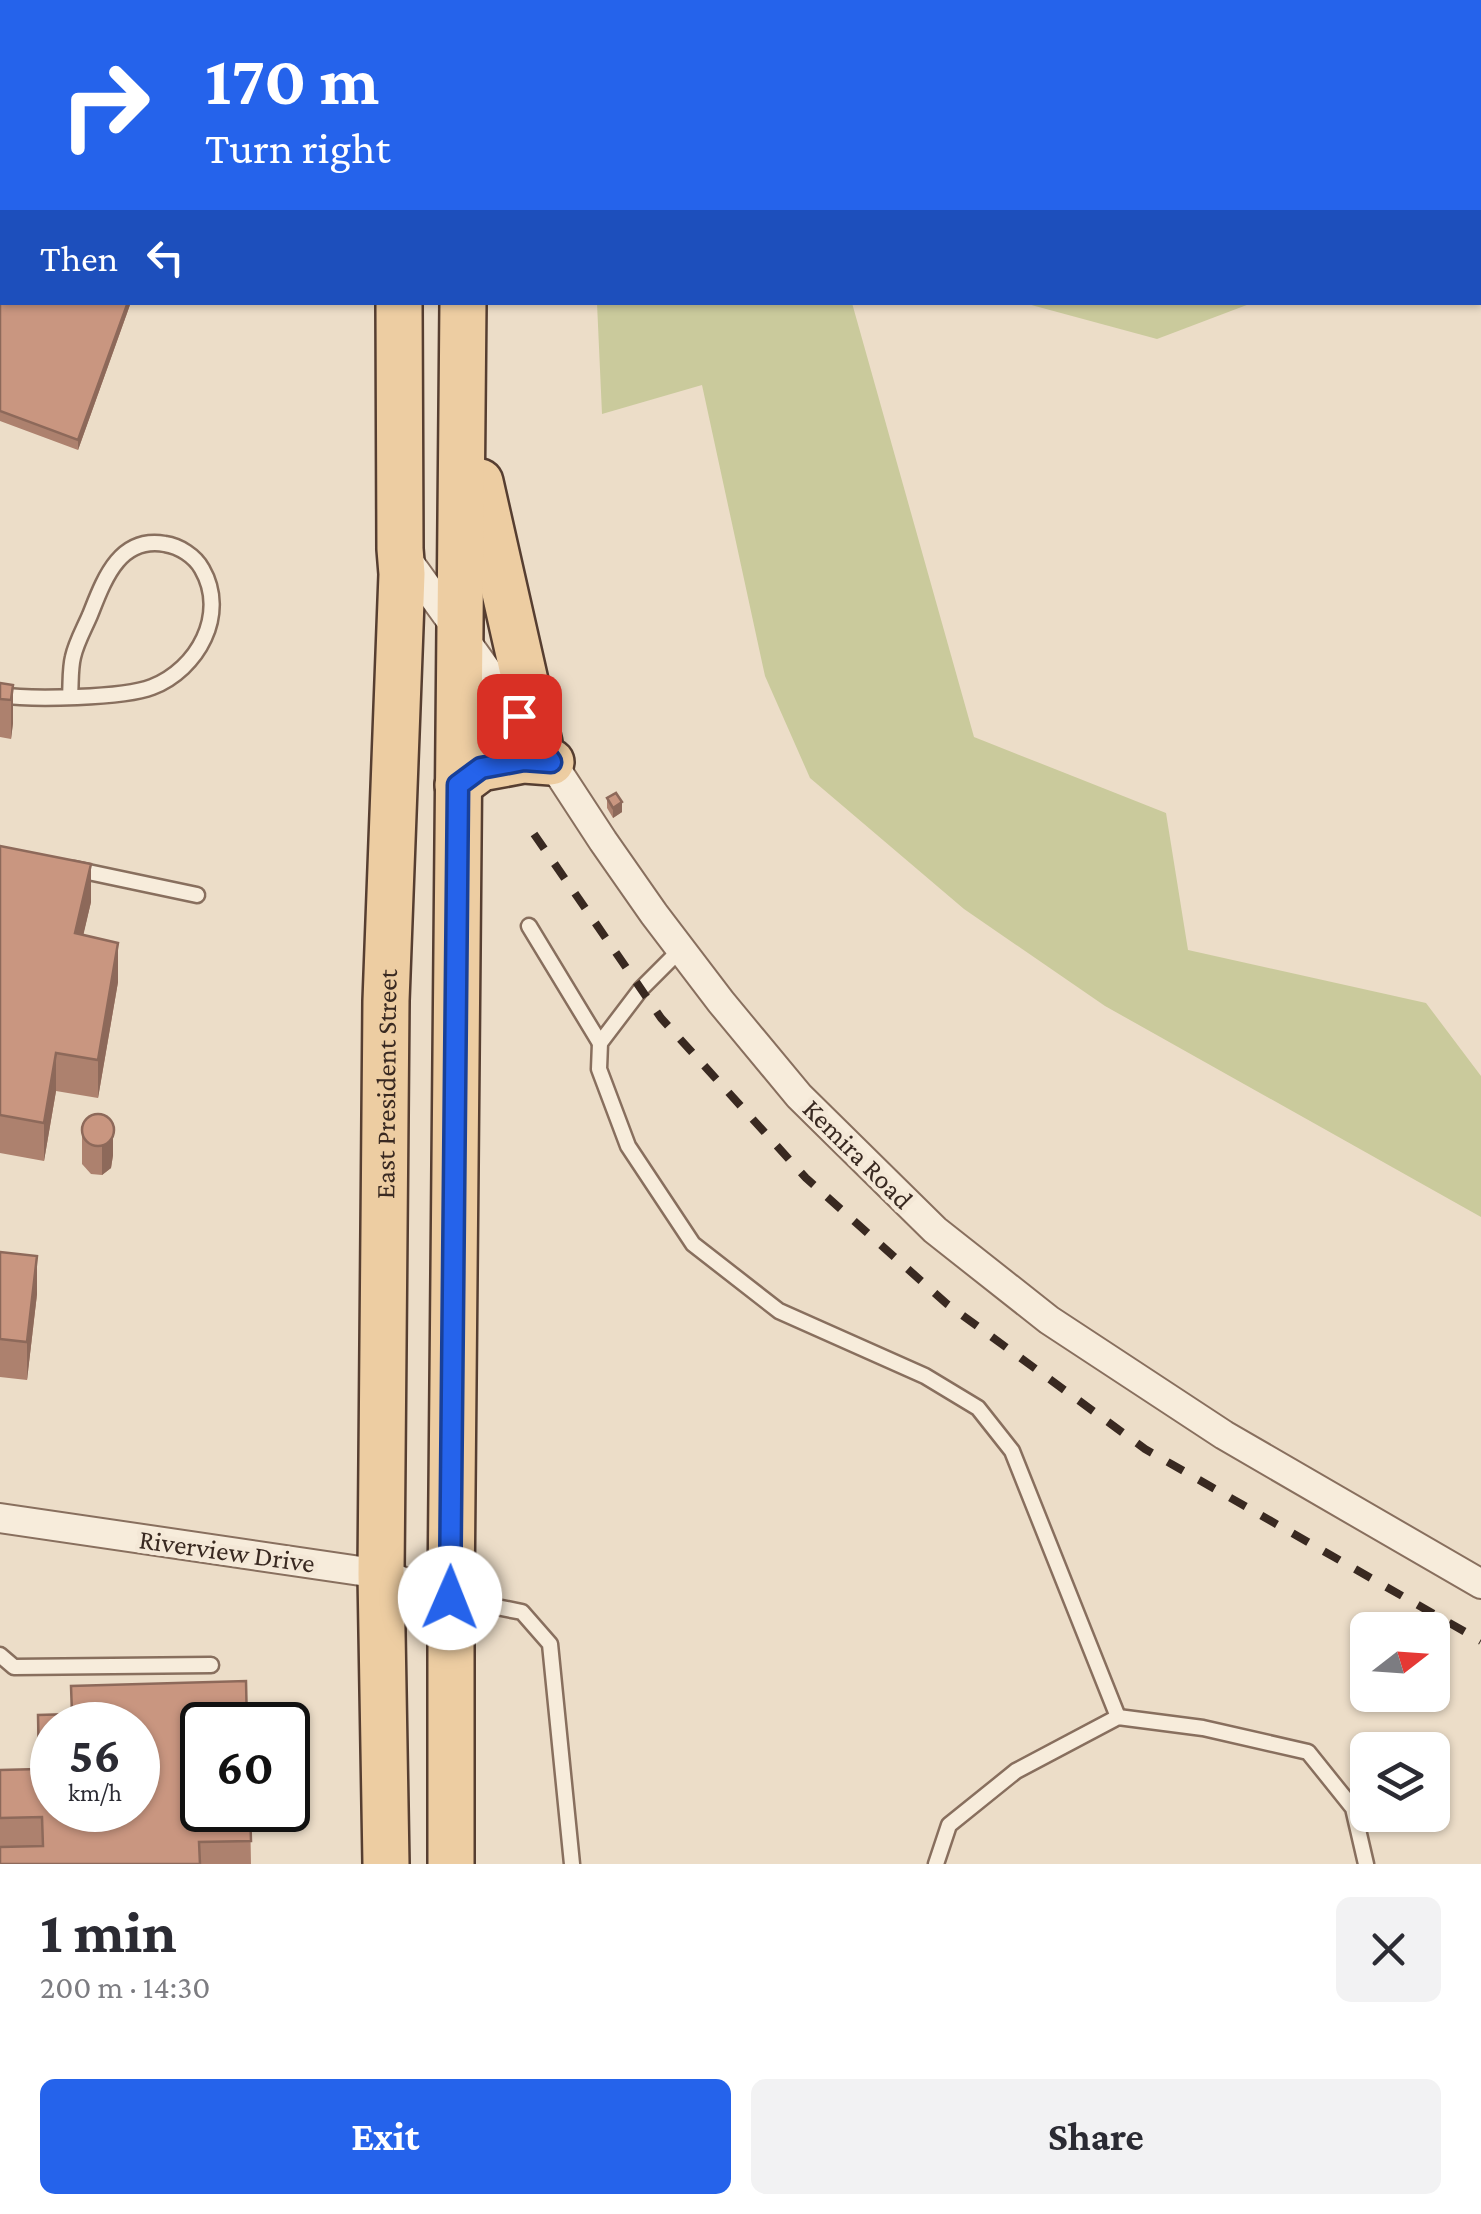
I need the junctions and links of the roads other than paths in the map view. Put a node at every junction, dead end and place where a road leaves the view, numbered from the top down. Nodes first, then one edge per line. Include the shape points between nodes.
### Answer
1 (399, 305) edge
2 (463, 305) edge
3 (462, 398) junction
4 (400, 549) junction
5 (459, 634) junction
6 (0, 695) edge
7 (70, 696) junction
8 (545, 753) junction
9 (458, 785) junction
10 (54, 864) edge
11 (197, 895) dead end
12 (529, 926) dead end
13 (681, 949) junction
14 (600, 1043) junction
15 (1, 1521) edge
16 (381, 1574) junction
17 (1481, 1584) edge
18 (450, 1598) junction
19 (0, 1656) edge
20 (211, 1666) dead end
21 (1118, 1717) junction
22 (386, 1864) edge
23 (452, 1864) edge
24 (572, 1864) edge
25 (936, 1864) edge
26 (1366, 1864) edge

1 - 4 main road, East President Street
2 - 3 main road
3 - 5 main road
3 - 8 main road
4 - 5 street, Kemira Road
4 - 16 main road, East President Street via 386,1002
5 - 8 street, Kemira Road
5 - 9 main road
6 - 7 lane
7 - 7 lane via 151,687 196,652 209,630 212,602 191,555 146,543 110,568 72,658
8 - 9 main road via 481,768
8 - 13 street, Kemira Road
9 - 18 main road
10 - 11 lane
12 - 14 lane
13 - 14 lane
13 - 17 street, Kemira Road via 799,1096 934,1230 1049,1320 1224,1435
14 - 21 lane via 599,1069 628,1146 693,1244 779,1311 925,1376 978,1408 1012,1452
15 - 16 street, Riverview Drive
16 - 18 street, Riverview Drive
16 - 22 main road, East President Street
18 - 23 main road
18 - 24 lane via 522,1612 550,1644
19 - 20 lane via 14,1666
21 - 25 lane via 1016,1772 949,1826
21 - 26 lane via 1308,1752 1353,1808

